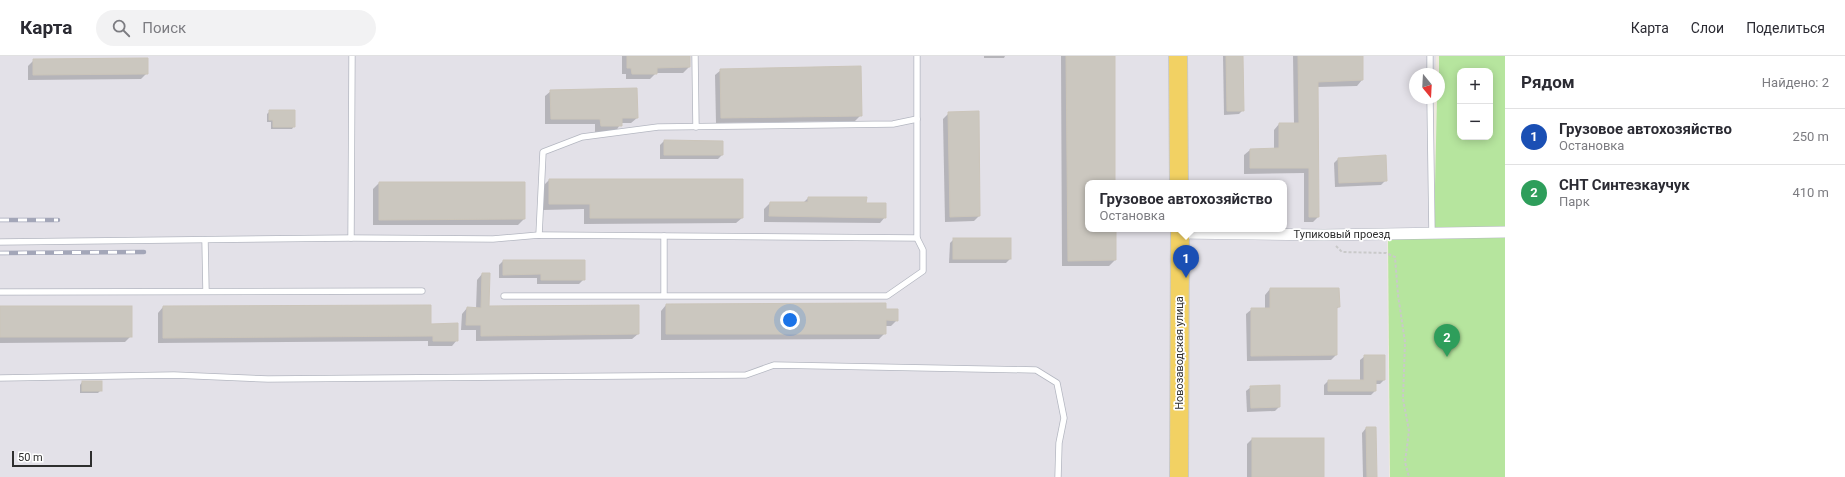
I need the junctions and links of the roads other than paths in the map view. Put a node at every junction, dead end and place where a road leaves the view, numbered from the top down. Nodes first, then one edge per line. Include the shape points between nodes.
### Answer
1 (352, 56) edge
2 (695, 56) edge
3 (918, 56) edge
4 (1178, 56) edge
5 (1430, 56) edge
6 (1430, 68) edge
7 (1430, 104) edge
8 (917, 119) junction
9 (696, 126) junction
10 (1179, 180) edge
11 (1180, 232) edge
12 (1216, 232) edge
13 (1505, 232) edge
14 (1432, 234) junction
15 (539, 235) junction
16 (664, 236) junction
17 (351, 238) junction
18 (917, 238) junction
19 (205, 240) junction
20 (0, 242) edge
21 (206, 291) junction
22 (422, 291) dead end
23 (0, 292) edge
24 (664, 294) junction
25 (504, 296) dead end
26 (0, 378) edge
27 (1058, 477) edge
28 (1179, 477) edge

1 - 17 lane
2 - 9 lane
3 - 8 lane
4 - 10 main road
5 - 6 lane
7 - 14 lane
8 - 9 lane via 893,124
8 - 18 lane
9 - 15 lane via 658,127 582,137 542,152
11 - 28 main road, Новозаводская улица
12 - 14 street, Тупиковый проезд
13 - 14 street, Тупиковый проезд
15 - 16 lane
15 - 17 lane via 493,239
16 - 18 lane
16 - 24 lane
17 - 19 lane
18 - 24 lane via 923,250 923,271 887,296
19 - 20 lane
19 - 21 lane
21 - 22 lane
21 - 23 lane
24 - 25 lane
26 - 27 lane via 174,374 268,379 746,375 774,365 1036,370 1057,383 1064,418 1059,444

